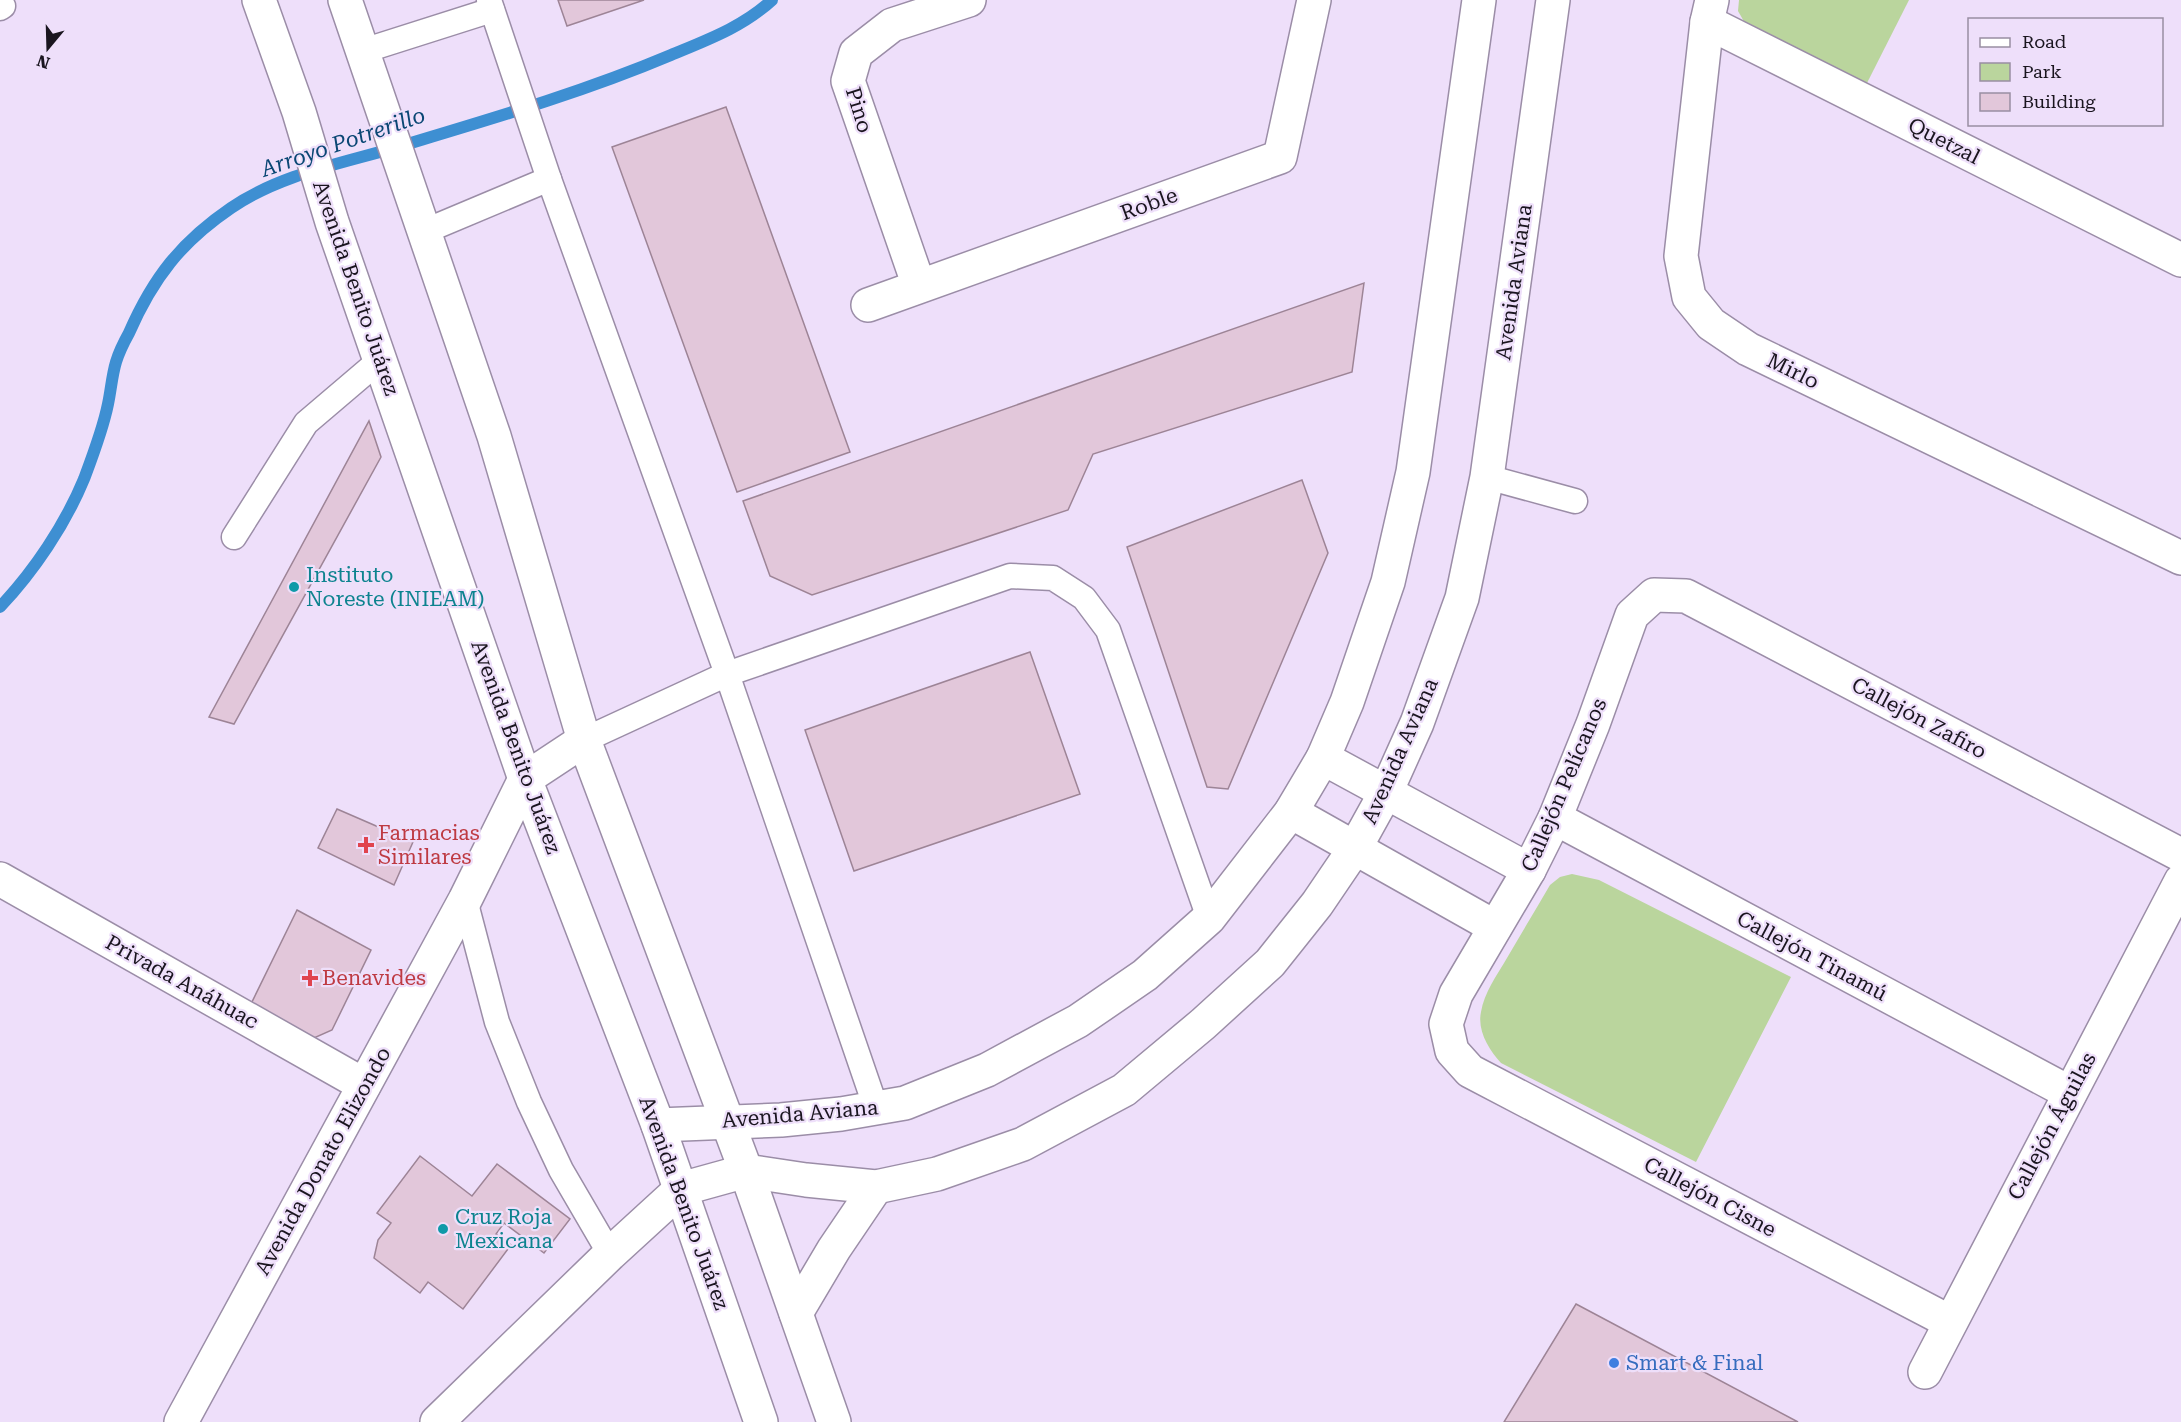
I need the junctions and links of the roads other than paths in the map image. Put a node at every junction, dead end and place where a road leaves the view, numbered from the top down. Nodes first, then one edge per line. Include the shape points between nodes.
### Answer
1 (259, 0) edge
2 (345, 0) edge
3 (969, 0) edge
4 (1314, 0) edge
5 (1479, 0) edge
6 (1553, 0) edge
7 (490, 5) edge
8 (1709, 11) edge
9 (363, 51) junction
10 (549, 179) junction
11 (423, 232) junction
12 (2181, 260) edge
13 (919, 286) junction
14 (868, 305) dead end
15 (380, 360) junction
16 (1487, 477) junction
17 (1575, 501) dead end
18 (234, 537) dead end
19 (2181, 558) edge
20 (1654, 595) joint
21 (727, 674) junction
22 (584, 740) junction
23 (1323, 758) junction
24 (525, 779) junction
25 (1386, 792) junction
26 (1291, 812) junction
27 (1555, 818) junction
28 (1355, 848) junction
29 (2181, 855) edge
30 (1529, 870) junction
31 (0, 879) edge
32 (2181, 881) edge
33 (465, 900) junction
34 (1209, 918) junction
35 (1495, 927) junction
36 (1470, 1071) joint
37 (364, 1085) junction
38 (2070, 1093) junction
39 (876, 1108) junction
40 (727, 1121) junction
41 (658, 1125) junction
42 (746, 1172) junction
43 (876, 1187) junction
44 (681, 1189) junction
45 (610, 1254) junction
46 (796, 1313) junction
47 (1950, 1322) junction
48 (1925, 1372) dead end
49 (180, 1422) edge
50 (438, 1422) edge
51 (761, 1422) edge
52 (834, 1422) edge

1 - 15 street, Avenida Benito Juárez
2 - 9 street
3 - 13 street, Pino via 892,25 856,53 848,81
4 - 13 street, Roble via 1280,157
5 - 23 street, Avenida Aviana via 1413,472 1388,582 1347,702
6 - 16 street, Avenida Aviana
7 - 9 lane
7 - 10 lane
8 - 12 street, Quetzal
8 - 19 street, Mirlo via 1681,256 1689,297 1710,324 1748,349
9 - 11 street
10 - 11 lane
10 - 21 lane
11 - 22 street via 494,436
13 - 14 street, Roble
15 - 18 lane via 306,423
15 - 24 street, Avenida Benito Juárez
16 - 17 lane
16 - 25 street, Avenida Aviana via 1462,598 1417,723
20 - 27 street, Callejón Pelícanos via 1632,615
20 - 29 street, Callejón Zafiro via 1686,596
21 - 22 lane
21 - 34 lane via 1010,576 1053,578 1084,598 1108,630
21 - 39 lane
22 - 24 street
22 - 40 street
23 - 25 street
23 - 26 street, Avenida Aviana
24 - 33 street, Avenida Donato Elizondo
24 - 41 street, Avenida Benito Juárez
25 - 28 street, Avenida Aviana
25 - 30 street
26 - 28 street
26 - 34 street, Avenida Aviana
27 - 30 street, Callejón Pelícanos
27 - 38 street, Callejón Tinamú
28 - 35 street
28 - 43 street, Avenida Aviana via 1270,963 1124,1090 1023,1144 938,1174
30 - 35 street, Callejón Pelícanos
31 - 37 street, Privada Anáhuac
32 - 38 street, Callejón Águilas
33 - 37 street, Avenida Donato Elizondo
33 - 45 lane via 497,1022 529,1102 561,1170
34 - 39 street, Avenida Aviana via 1145,975 1078,1021 987,1070 905,1102
35 - 36 street, Callejón Pelícanos via 1456,994 1446,1024 1452,1051
36 - 47 street, Callejón Cisne
37 - 49 street, Avenida Donato Elizondo
38 - 47 street, Callejón Águilas
39 - 40 street, Avenida Aviana via 781,1120
40 - 41 street, Avenida Aviana
40 - 42 street
41 - 44 street, Avenida Benito Juárez
42 - 43 street, Avenida Aviana
42 - 44 street
42 - 46 street
43 - 46 street
44 - 45 street
44 - 51 street, Avenida Benito Juárez
45 - 50 street
46 - 52 street
47 - 48 street, Callejón Águilas

